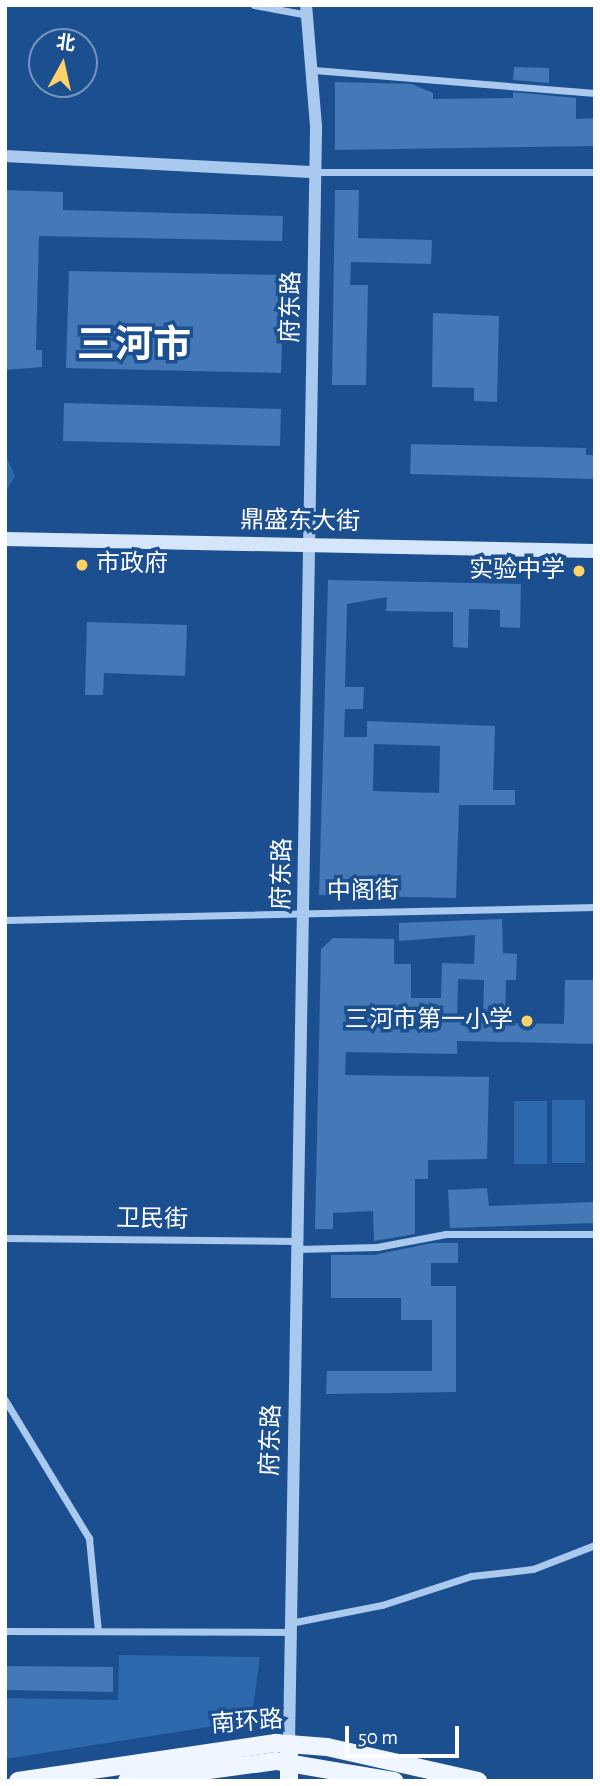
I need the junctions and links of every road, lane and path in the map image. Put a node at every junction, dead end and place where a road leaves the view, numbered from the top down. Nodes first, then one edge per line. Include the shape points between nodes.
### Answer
1 (254, 5) edge
2 (307, 10) edge
3 (314, 71) junction
4 (595, 93) edge
5 (5, 156) edge
6 (315, 172) junction
7 (595, 172) edge
8 (5, 539) edge
9 (309, 545) junction
10 (595, 551) edge
11 (595, 907) edge
12 (303, 912) junction
13 (5, 920) edge
14 (595, 1234) edge
15 (5, 1238) edge
16 (297, 1245) junction
17 (5, 1400) edge
18 (595, 1545) edge
19 (287, 1628) junction
20 (5, 1631) edge
21 (98, 1631) junction
22 (289, 1753) junction
23 (18, 1781) edge
24 (127, 1781) edge
25 (289, 1781) edge
26 (394, 1781) edge
27 (478, 1781) edge

1 - 2 street
2 - 3 street, 府东路
3 - 4 street
3 - 6 street, 府东路
5 - 6 street
6 - 7 street
6 - 9 street, 府东路
8 - 9 main road, 鼎盛东大街
9 - 10 main road, 鼎盛东大街
9 - 12 street, 府东路
11 - 12 street, 中阁街
12 - 13 street, 中阁街
12 - 16 street, 府东路
14 - 16 street, 卫民街 via 446,1234 377,1247
15 - 16 street, 卫民街
16 - 19 street, 府东路
17 - 21 street via 89,1538
18 - 19 street via 534,1569 471,1576 382,1605
19 - 21 street
19 - 22 street, 府东路
20 - 21 street
22 - 23 main road, 南环路 via 188,1752
22 - 24 main road, 南环路
22 - 25 main road
22 - 26 main road, 南环路
22 - 27 main road, 南环路

